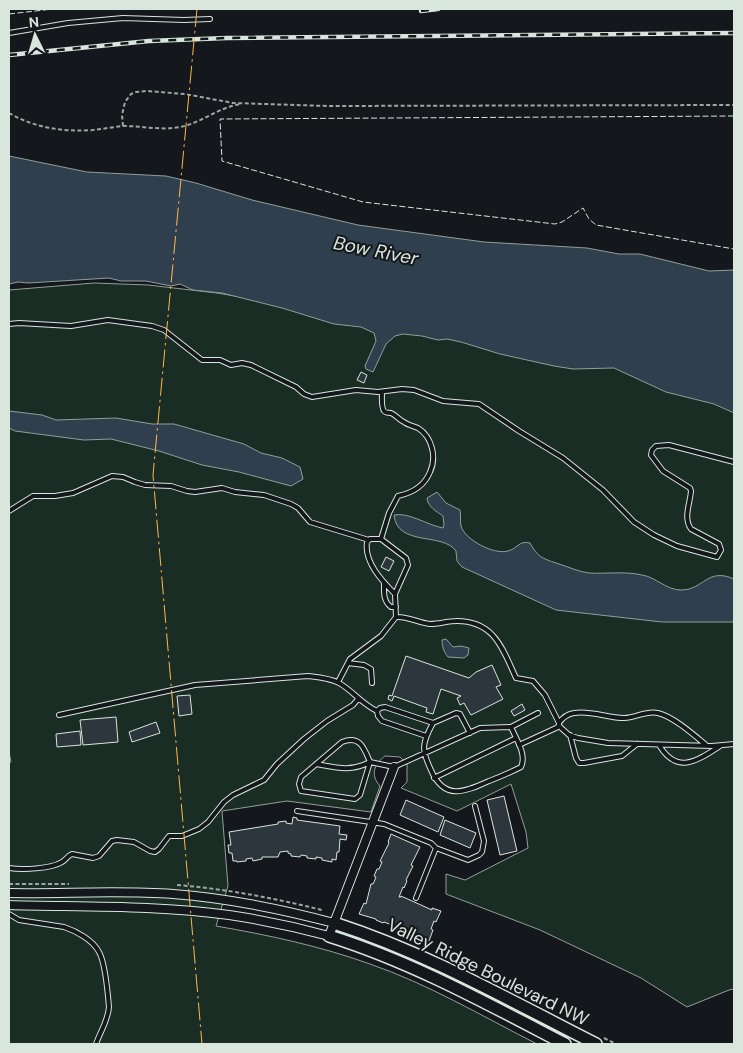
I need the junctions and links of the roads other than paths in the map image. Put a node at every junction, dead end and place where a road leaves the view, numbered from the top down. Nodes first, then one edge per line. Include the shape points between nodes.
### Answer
1 (210, 19) dead end
2 (9, 33) edge
3 (9, 324) edge
4 (382, 392) junction
5 (734, 462) edge
6 (9, 511) edge
7 (382, 539) junction
8 (369, 540) junction
9 (384, 583) junction
10 (395, 594) junction
11 (396, 607) junction
12 (396, 617) junction
13 (348, 663) junction
14 (338, 682) junction
15 (372, 683) dead end
16 (358, 699) junction
17 (377, 711) junction
18 (538, 713) dead end
19 (59, 715) dead end
20 (433, 722) junction
21 (558, 724) junction
22 (511, 727) junction
23 (470, 733) junction
24 (570, 735) junction
25 (426, 736) junction
26 (516, 738) junction
27 (637, 744) junction
28 (734, 744) edge
29 (519, 745) junction
30 (659, 745) junction
31 (706, 745) junction
32 (721, 745) junction
33 (423, 754) junction
34 (370, 762) junction
35 (316, 764) junction
36 (394, 767) junction
37 (434, 778) junction
38 (475, 806) dead end
39 (297, 811) dead end
40 (373, 823) junction
41 (436, 848) junction
42 (9, 868) edge
43 (9, 893) edge
44 (416, 898) dead end
45 (9, 905) edge
46 (9, 914) edge
47 (334, 923) junction
48 (329, 936) junction
49 (96, 1044) edge
50 (565, 1044) edge
51 (596, 1044) edge

1 - 2 lane via 123,18
3 - 4 lane via 70,326 108,320 152,326 164,330 202,360 251,365 312,397 356,390
4 - 5 lane via 414,390 443,401 479,404 563,458 603,490 634,522 654,535 677,546 716,557 721,550 719,544 688,525 692,491 664,471 651,455 656,446 669,445
4 - 7 lane via 383,409 424,433 432,444 433,457 432,470 425,482 411,493 398,496 389,512
6 - 8 lane via 33,496 73,493 112,476 187,491 222,488 264,495 298,508 310,522
7 - 8 lane
7 - 10 lane via 406,558 408,566
8 - 9 lane via 366,547 371,563
9 - 10 lane
9 - 11 lane via 386,601 391,607
10 - 11 lane
11 - 12 lane
12 - 13 lane via 381,636 350,658
12 - 21 lane via 403,616 426,624 471,623 489,631 502,647 516,678 533,682 545,695
13 - 14 lane
13 - 15 lane via 371,669
14 - 16 lane
14 - 19 lane via 308,676 195,685
16 - 17 lane
16 - 42 lane via 304,739 264,780 224,802 199,829 182,836 169,836 155,852 134,842 117,840 93,858 72,854 63,862 45,868
17 - 20 lane via 385,707
17 - 25 lane via 382,721
18 - 22 lane
20 - 23 lane via 460,714
20 - 25 lane
21 - 24 lane
21 - 29 lane
21 - 31 lane via 565,716 574,713 634,718 652,712 664,715
22 - 23 lane via 488,726
22 - 26 lane
23 - 33 lane
24 - 27 lane via 608,743
24 - 27 lane via 576,758 584,763 622,756
25 - 33 lane
26 - 29 lane
26 - 37 lane
27 - 30 lane
28 - 32 lane
29 - 37 lane via 524,762 521,767 466,792 442,787
30 - 31 lane
30 - 32 lane via 671,758 687,763
31 - 32 lane
33 - 36 lane
33 - 37 lane
34 - 35 lane via 348,769
34 - 35 lane via 364,748 356,740 349,739
34 - 35 lane via 360,794 355,799 301,791 301,777
34 - 36 lane
36 - 40 street
38 - 41 lane via 484,841 482,852 468,860
39 - 40 lane
40 - 41 lane via 384,824
40 - 47 street
41 - 44 lane
43 - 47 street, Valley Ridge Boulevard NW via 173,894 276,908
45 - 48 street, Valley Ridge Boulevard NW via 200,912 272,922
46 - 49 lane via 19,920 71,929 100,952 109,1007
47 - 48 street
47 - 51 street, Valley Ridge Boulevard NW via 422,956
48 - 50 street, Valley Ridge Boulevard NW via 419,970

